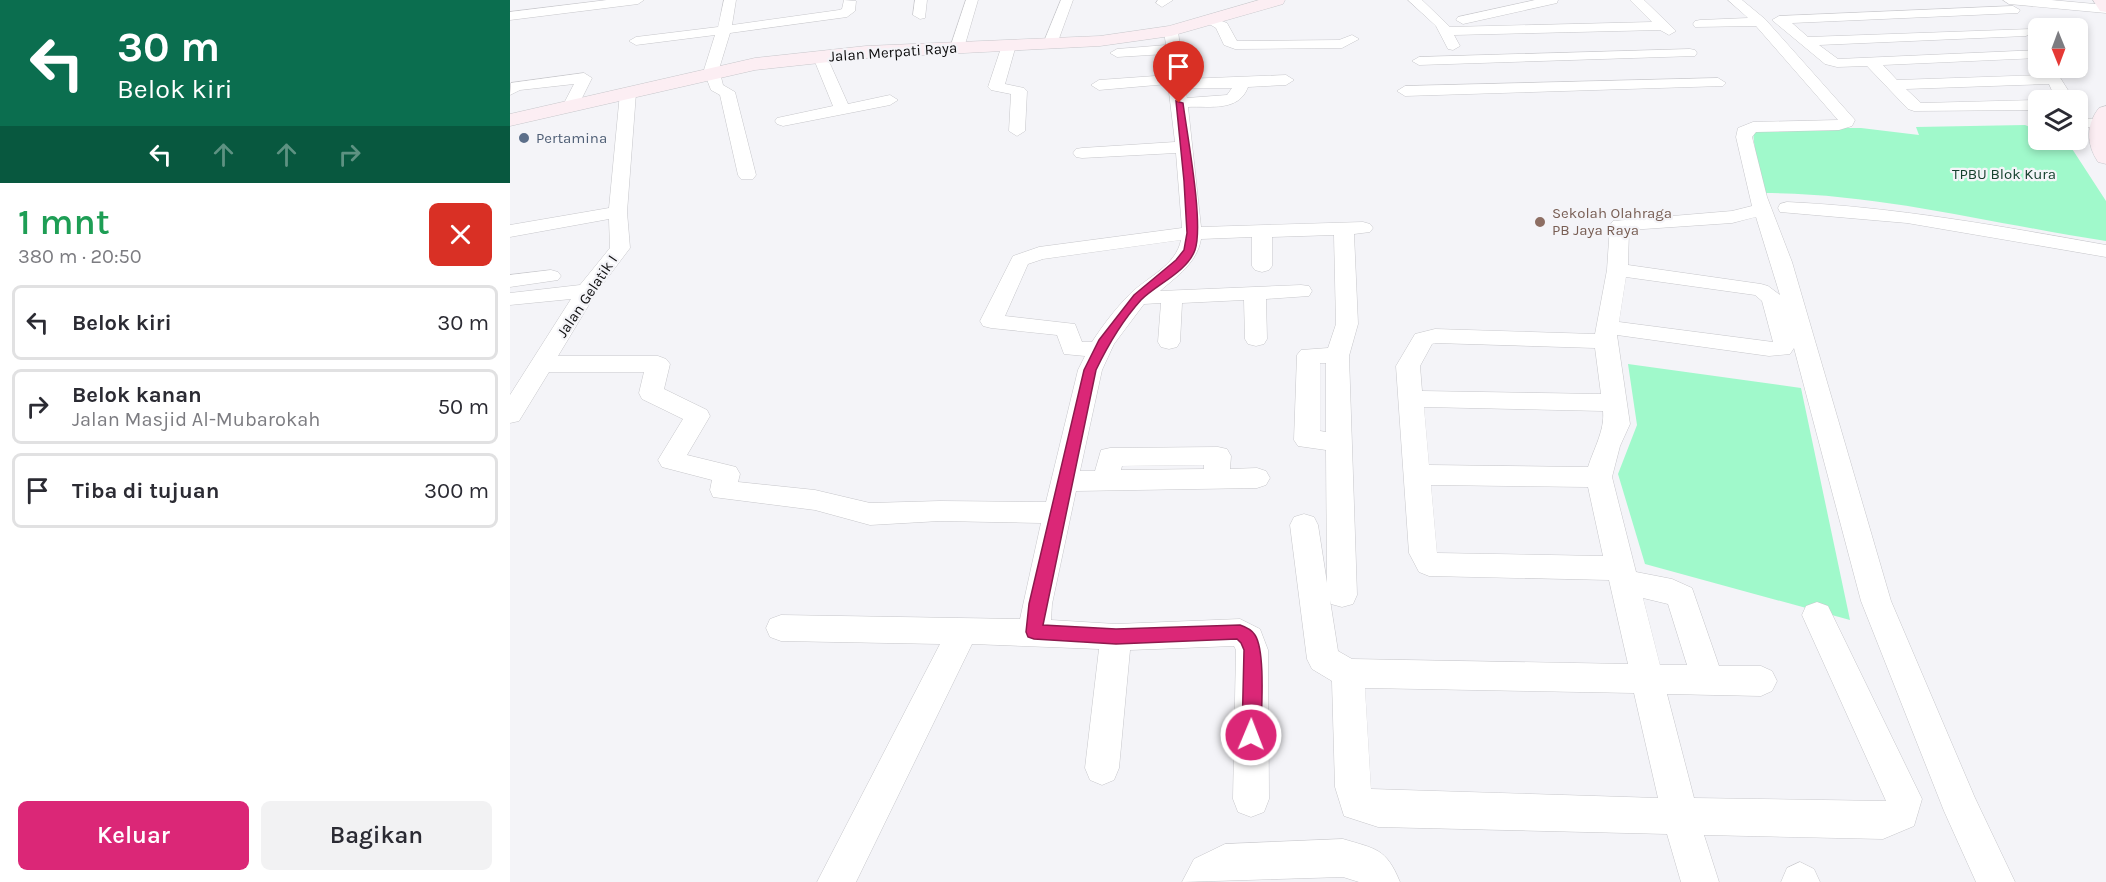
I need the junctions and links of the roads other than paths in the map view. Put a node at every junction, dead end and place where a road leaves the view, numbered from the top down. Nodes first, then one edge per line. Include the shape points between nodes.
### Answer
1 (533, 0) edge
2 (638, 0) edge
3 (730, 0) edge
4 (921, 0) edge
5 (972, 0) edge
6 (1067, 0) edge
7 (1277, 0) edge
8 (1552, 0) edge
9 (1734, 0) edge
10 (850, 1) edge
11 (1410, 1) edge
12 (1827, 2) dead end
13 (2010, 4) edge
14 (1640, 5) edge
15 (2098, 7) edge
16 (527, 14) junction
17 (920, 15) dead end
18 (510, 16) edge
19 (1846, 16) junction
20 (2106, 17) edge
21 (1211, 21) junction
22 (1760, 22) junction
23 (1700, 24) dead end
24 (1664, 26) junction
25 (1578, 27) junction
26 (1444, 28) junction
27 (724, 30) junction
28 (2026, 32) junction
29 (2028, 36) edge
30 (1352, 39) dead end
31 (1172, 40) junction
32 (636, 41) dead end
33 (1805, 41) junction
34 (1050, 44) junction
35 (1009, 45) junction
36 (957, 48) junction
37 (812, 52) junction
38 (1117, 53) dead end
39 (2028, 55) edge
40 (1419, 61) dead end
41 (1697, 61) junction
42 (1872, 63) junction
43 (711, 73) junction
44 (1467, 75) junction
45 (2028, 75) edge
46 (1286, 80) dead end
47 (1718, 83) junction
48 (1099, 85) dead end
49 (1894, 85) junction
50 (1176, 89) junction
51 (510, 90) edge
52 (1405, 91) dead end
53 (628, 93) junction
54 (1729, 94) dead end
55 (890, 100) dead end
56 (570, 107) junction
57 (2028, 108) edge
58 (842, 110) junction
59 (2103, 117) edge
60 (510, 120) edge
61 (783, 121) dead end
62 (2088, 121) edge
63 (1017, 130) dead end
64 (1185, 147) junction
65 (1082, 153) dead end
66 (2106, 157) edge
67 (747, 175) dead end
68 (1787, 208) dead end
69 (618, 212) junction
70 (1752, 212) dead end
71 (510, 231) edge
72 (1262, 231) junction
73 (1192, 233) junction
74 (2106, 251) edge
75 (1262, 266) dead end
76 (1617, 270) junction
77 (551, 276) dead end
78 (510, 281) edge
79 (587, 291) junction
80 (1301, 291) dead end
81 (1255, 293) junction
82 (1172, 296) junction
83 (1138, 298) junction
84 (510, 299) edge
85 (1606, 334) junction
86 (1256, 339) dead end
87 (1169, 342) dead end
88 (1100, 349) junction
89 (542, 364) junction
90 (1410, 399) junction
91 (1614, 403) junction
92 (510, 415) edge
93 (1417, 475) junction
94 (1599, 477) junction
95 (1257, 478) dead end
96 (1065, 481) junction
97 (1058, 513) junction
98 (1304, 525) dead end
99 (1623, 575) junction
100 (1342, 595) dead end
101 (1817, 615) dead end
102 (780, 628) dead end
103 (962, 632) junction
104 (1034, 632) junction
105 (1116, 637) junction
106 (1348, 673) junction
107 (1647, 677) junction
108 (1707, 680) junction
109 (1761, 681) dead end
110 (1102, 768) dead end
111 (1251, 799) dead end
112 (1680, 816) junction
113 (836, 882) edge
114 (1201, 882) edge
115 (1381, 882) edge
116 (1700, 882) edge
117 (1996, 882) edge

1 - 16 street
2 - 16 street
3 - 27 street
4 - 17 street
5 - 36 street
6 - 34 street
7 - 21 main road, Jalan Merpati Raya
8 - 26 street
9 - 22 street
10 - 27 street via 843,14
11 - 26 street
12 - 19 street
13 - 15 street
13 - 19 street
13 - 28 street
14 - 24 street
14 - 25 street
15 - 20 street
16 - 18 street
19 - 33 street via 1779,20
21 - 30 street via 1222,26 1229,42 1235,45 1339,44
21 - 31 main road, Jalan Merpati Raya
22 - 23 street
22 - 117 street via 1847,120 1839,125 1753,127 1744,132 1744,137 1876,601 1962,811
24 - 25 street
24 - 41 street
25 - 26 street
26 - 44 street
27 - 32 street
27 - 43 street
28 - 29 street
28 - 33 street
31 - 34 main road, Jalan Merpati Raya
31 - 38 street
31 - 50 street
33 - 42 street via 1830,61
34 - 35 main road, Jalan Merpati Raya
35 - 36 main road, Jalan Merpati Raya
35 - 63 street via 996,87 1019,91
36 - 37 main road, Jalan Merpati Raya
37 - 43 main road, Jalan Merpati Raya
37 - 58 street
39 - 42 street
40 - 44 street
41 - 44 street
41 - 47 street
42 - 49 street
43 - 53 main road, Jalan Merpati Raya
43 - 67 street via 716,87 727,92
44 - 47 street
44 - 52 street
45 - 49 street
46 - 50 street via 1242,83 1237,96 1230,100
47 - 54 street
48 - 50 street via 1117,89
49 - 57 street via 1920,108
50 - 64 street
51 - 56 street via 584,78
53 - 56 main road, Jalan Merpati Raya
53 - 69 street, Jalan Gelatik I
55 - 58 street
56 - 60 main road, Jalan Merpati Raya
58 - 61 street
59 - 62 street
59 - 66 main road via 2098,132
64 - 65 street
64 - 73 street
68 - 74 street via 1920,218
69 - 71 street
69 - 79 street, Jalan Gelatik I via 620,248
70 - 76 street via 1732,217 1620,225
72 - 73 street
72 - 75 street
72 - 100 street via 1354,228 1347,324 1337,356 1309,356 1306,440 1338,441
73 - 83 street via 1189,250 1180,263
73 - 88 street via 1039,253 1020,260 991,321 1067,329 1072,348
76 - 85 street
76 - 85 street via 1761,290 1772,298 1785,344 1782,349 1768,349
77 - 78 street
79 - 84 street
79 - 89 street, Jalan Gelatik I
80 - 81 street
81 - 82 street
81 - 86 street
82 - 83 street
82 - 87 street
83 - 88 street
85 - 90 street via 1423,339 1408,366
85 - 91 street
88 - 96 street via 1090,370
89 - 92 street, Jalan Gelatik I
89 - 97 street via 658,364 651,393 698,416 670,460 727,474 723,490 815,500 870,514
90 - 91 street
90 - 93 street
91 - 94 street via 1617,424
93 - 94 street
93 - 99 street via 1423,553 1429,564
94 - 99 street
95 - 96 street
96 - 97 street
97 - 104 street
98 - 106 street via 1323,659
99 - 107 street
99 - 108 street via 1681,597
101 - 112 street via 1905,799 1901,813 1883,821
102 - 103 street
103 - 104 street
103 - 113 street
104 - 105 street
105 - 110 street
105 - 111 street via 1240,632 1248,639 1252,650
106 - 107 street
106 - 112 street via 1357,803 1377,809
107 - 108 street
107 - 112 street
108 - 109 street
112 - 116 street
114 - 115 street via 1207,872 1226,863 1343,858 1370,866

